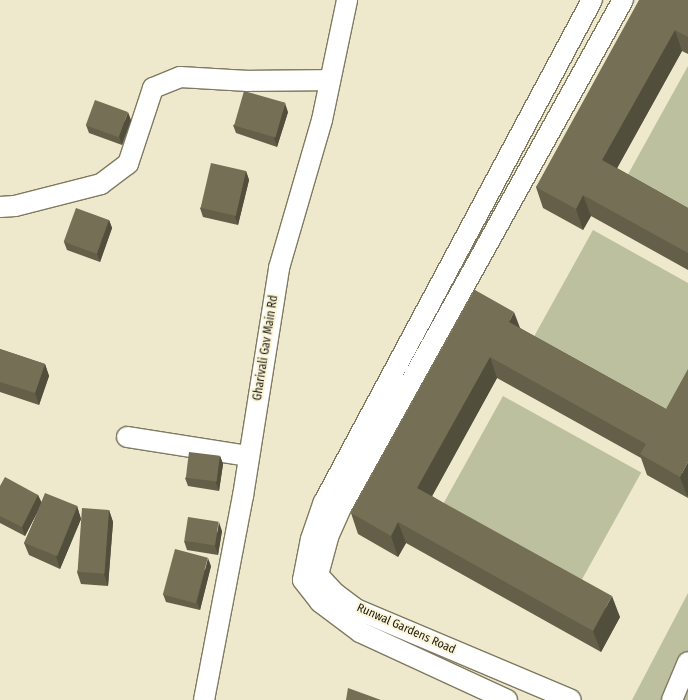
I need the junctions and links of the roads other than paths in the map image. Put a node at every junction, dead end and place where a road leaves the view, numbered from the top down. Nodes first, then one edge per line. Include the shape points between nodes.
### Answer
1 (347, 0) edge
2 (592, 0) edge
3 (623, 0) edge
4 (330, 80) junction
5 (0, 207) edge
6 (127, 437) dead end
7 (249, 456) junction
8 (311, 578) junction
9 (688, 662) edge
10 (204, 700) edge
11 (507, 700) edge
12 (571, 700) edge
13 (672, 700) edge

1 - 4 street, Gharivali Gav Main Rd
2 - 8 street via 324,502 311,539
3 - 8 street via 342,506
4 - 5 street via 248,81 180,77 154,88 128,164 101,184
4 - 7 street, Gharivali Gav Main Rd via 322,120 279,268
6 - 7 street
7 - 10 street, Gharivali Gav Main Rd
8 - 11 street, Runwal Gardens Road via 320,602 360,632
8 - 12 street, Runwal Gardens Road via 356,609
9 - 13 street

